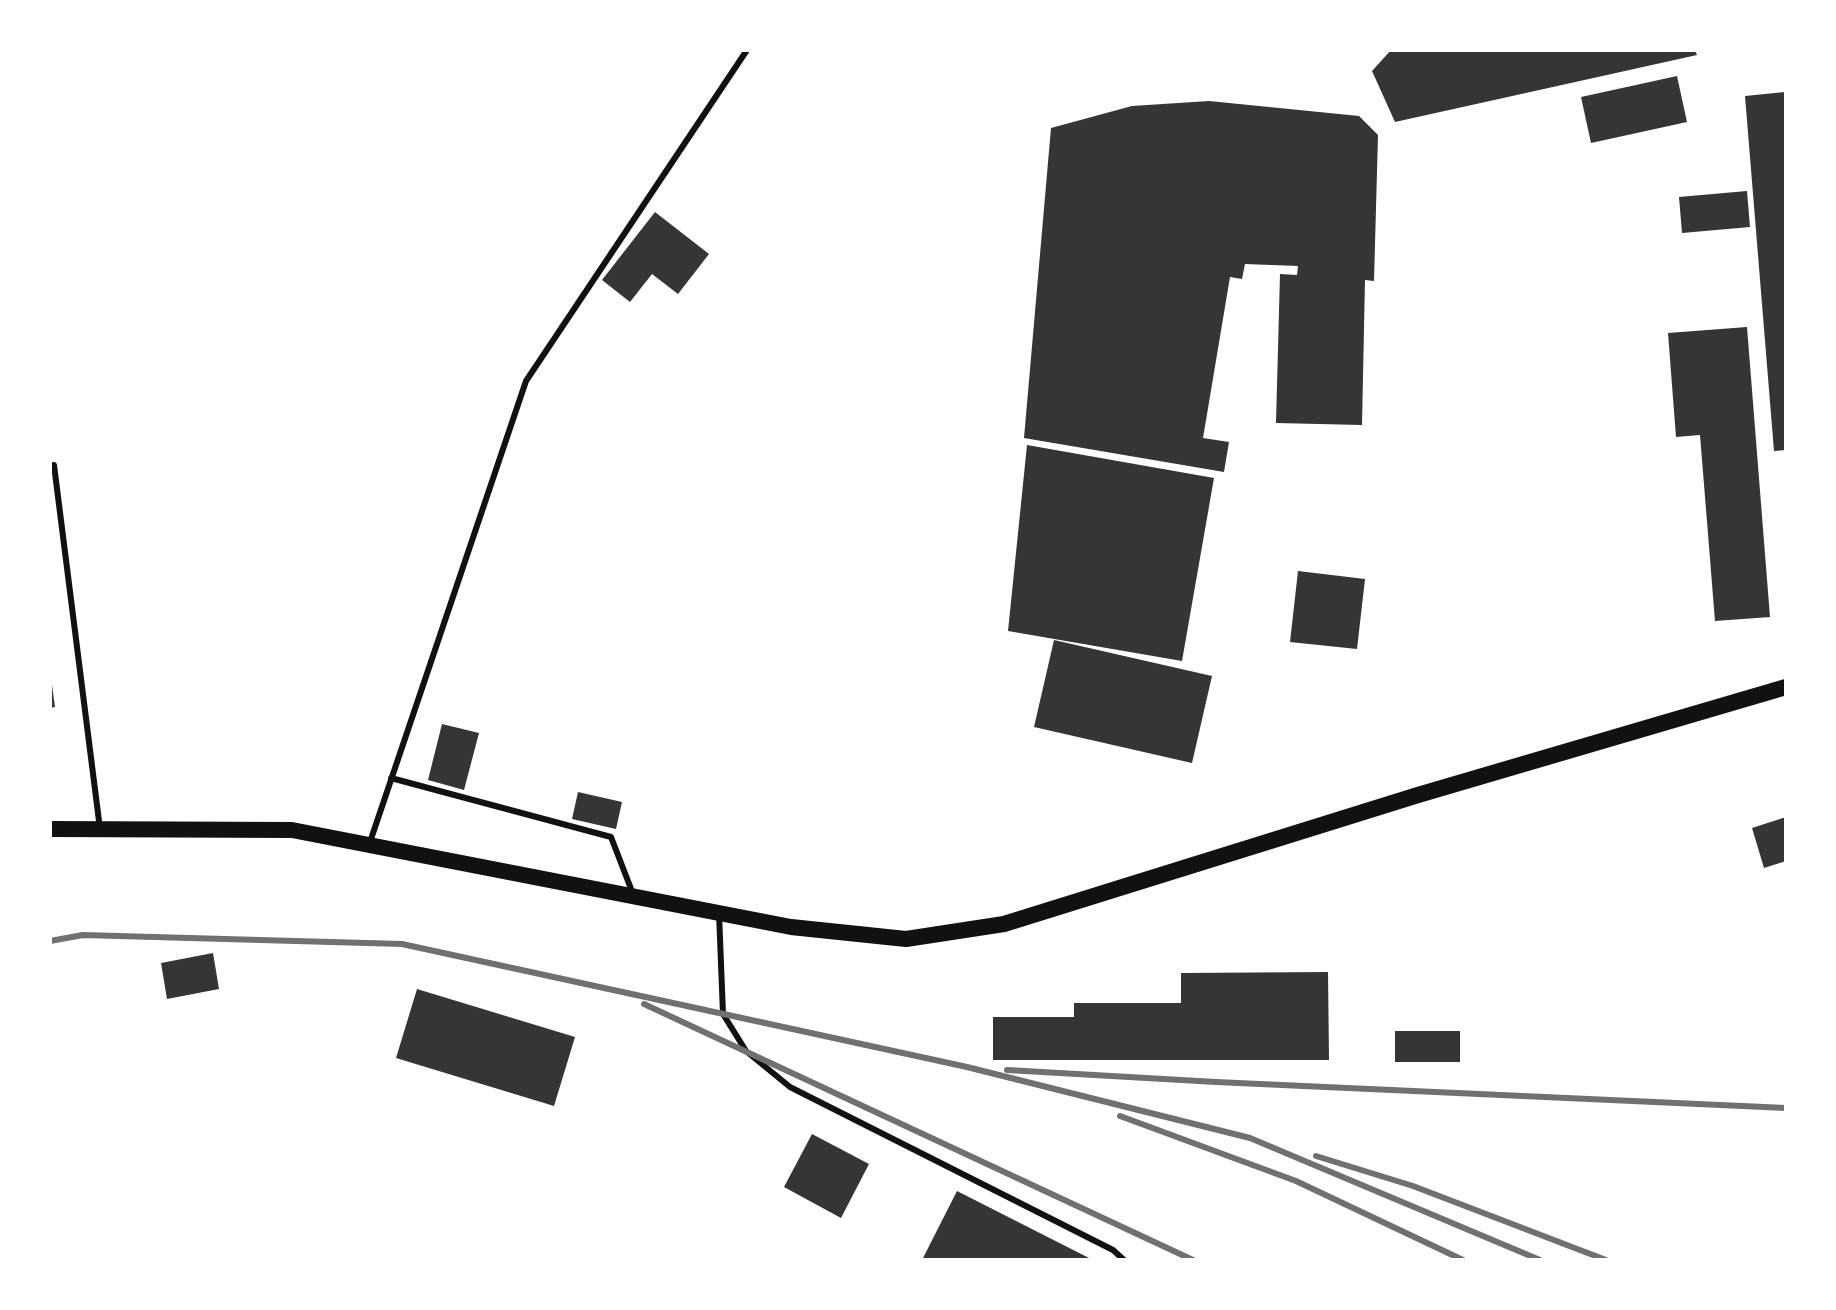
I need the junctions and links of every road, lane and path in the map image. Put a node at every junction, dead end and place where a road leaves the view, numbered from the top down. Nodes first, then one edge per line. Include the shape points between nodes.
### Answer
1 (747, 50) edge
2 (54, 465) dead end
3 (1786, 687) edge
4 (391, 778) junction
5 (50, 829) edge
6 (100, 829) junction
7 (369, 845) junction
8 (634, 897) junction
9 (719, 913) junction
10 (1124, 1260) edge

1 - 4 lane via 526,381
2 - 6 lane
3 - 9 main road via 1004,924 906,939
4 - 7 lane
4 - 8 lane via 611,837
5 - 6 main road
6 - 7 main road via 292,830
7 - 8 main road
8 - 9 main road
9 - 10 lane via 723,1014 746,1051 790,1087

